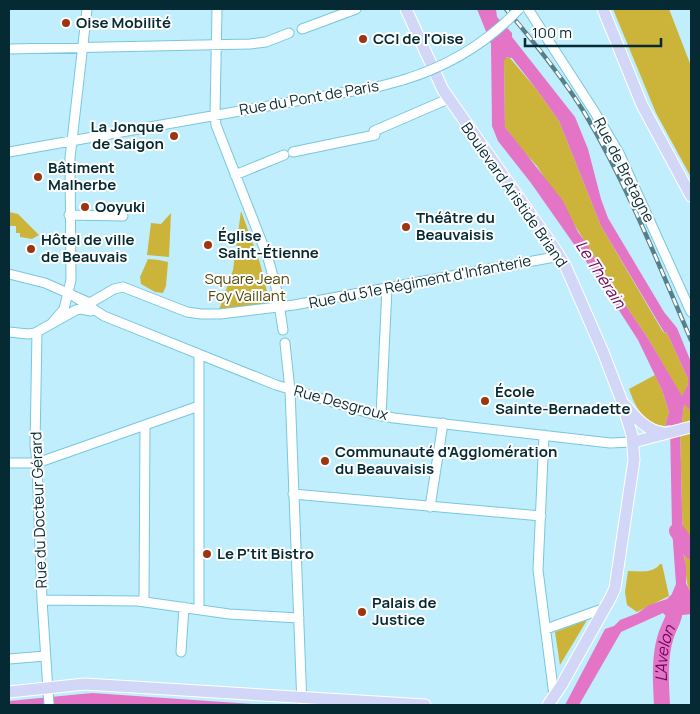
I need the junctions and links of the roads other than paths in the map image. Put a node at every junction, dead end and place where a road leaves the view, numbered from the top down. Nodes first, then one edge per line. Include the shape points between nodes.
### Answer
1 (87, 9) edge
2 (217, 9) edge
3 (356, 9) edge
4 (406, 9) edge
5 (519, 9) edge
6 (528, 9) edge
7 (603, 9) edge
8 (302, 29) dead end
9 (290, 33) dead end
10 (217, 44) junction
11 (84, 48) junction
12 (9, 49) edge
13 (448, 99) junction
14 (215, 114) junction
15 (71, 140) junction
16 (9, 152) edge
17 (235, 175) junction
18 (691, 196) edge
19 (69, 215) junction
20 (123, 216) dead end
21 (560, 256) junction
22 (9, 274) edge
23 (387, 288) junction
24 (69, 293) junction
25 (90, 303) joint
26 (280, 307) junction
27 (691, 312) edge
28 (104, 316) junction
29 (52, 323) junction
30 (283, 330) dead end
31 (9, 332) edge
32 (37, 332) junction
33 (285, 343) dead end
34 (199, 355) junction
35 (290, 390) junction
36 (620, 399) junction
37 (199, 406) junction
38 (381, 416) junction
39 (443, 423) junction
40 (145, 426) junction
41 (688, 428) edge
42 (666, 434) junction
43 (544, 436) junction
44 (634, 442) junction
45 (9, 463) edge
46 (37, 463) junction
47 (294, 494) junction
48 (430, 507) junction
49 (541, 516) junction
50 (42, 600) junction
51 (144, 601) junction
52 (184, 607) junction
53 (605, 608) junction
54 (199, 609) junction
55 (299, 618) junction
56 (546, 629) junction
57 (181, 652) dead end
58 (45, 656) junction
59 (9, 660) edge
60 (48, 691) junction
61 (9, 692) edge
62 (551, 701) edge
63 (302, 702) edge
64 (49, 705) edge
65 (425, 705) edge

1 - 11 street
2 - 10 street
3 - 8 street
4 - 13 main road, Boulevard Aristide Briand
5 - 14 street, Rue du Pont de Paris, bridge via 473,49 404,80
6 - 27 street, Rue de Bretagne via 619,153
7 - 18 main road via 642,105
9 - 10 street via 261,43
10 - 11 street
10 - 14 street
11 - 12 street
11 - 15 street
13 - 17 street via 374,131 375,135 288,153
13 - 21 main road, Boulevard Aristide Briand
14 - 15 street, Rue du Pont de Paris
14 - 17 street
15 - 16 street, Rue du Pont de Paris
15 - 19 street
17 - 26 street via 268,258
19 - 20 street
19 - 24 street
21 - 23 street, Rue du 51e Régiment d'Infanterie
21 - 36 main road, Boulevard Aristide Briand via 598,340
22 - 24 street, Rue Desgroux
23 - 26 street, Rue du 51e Régiment d'Infanterie
23 - 38 street
24 - 25 street, Rue Desgroux
24 - 28 street, Rue Desgroux
24 - 29 street via 63,311
25 - 26 street, Rue du 51e Régiment d'Infanterie via 123,287 198,314
26 - 30 street
28 - 29 street via 79,309
28 - 34 street, Rue Desgroux
29 - 32 street
31 - 32 street
32 - 46 street, Rue du Docteur Gérard
33 - 35 street
34 - 35 street, Rue Desgroux
34 - 37 street
35 - 38 street, Rue Desgroux
35 - 47 street
36 - 42 main road via 646,426
36 - 44 main road, Boulevard Aristide Briand
37 - 40 street
37 - 54 street
38 - 39 street, Rue Desgroux
39 - 43 street, Rue Desgroux
39 - 48 street
40 - 46 street
40 - 51 street
41 - 42 main road, Rue Desgroux
42 - 44 main road, Rue Desgroux
43 - 44 street, Rue Desgroux
43 - 49 street
44 - 53 main road via 614,588
45 - 46 street
46 - 50 street, Rue du Docteur Gérard
47 - 48 street
47 - 55 street
48 - 49 street
49 - 56 street via 538,570
50 - 51 street
50 - 58 street, Rue du Docteur Gérard
51 - 52 street
52 - 54 street
52 - 57 street
53 - 56 street
53 - 62 main road
54 - 55 street
55 - 63 street
56 - 62 street
58 - 59 street
58 - 60 street, Rue du Docteur Gérard
60 - 61 main road
60 - 63 main road via 85,684
60 - 64 street, Rue du Docteur Gérard
63 - 65 main road

